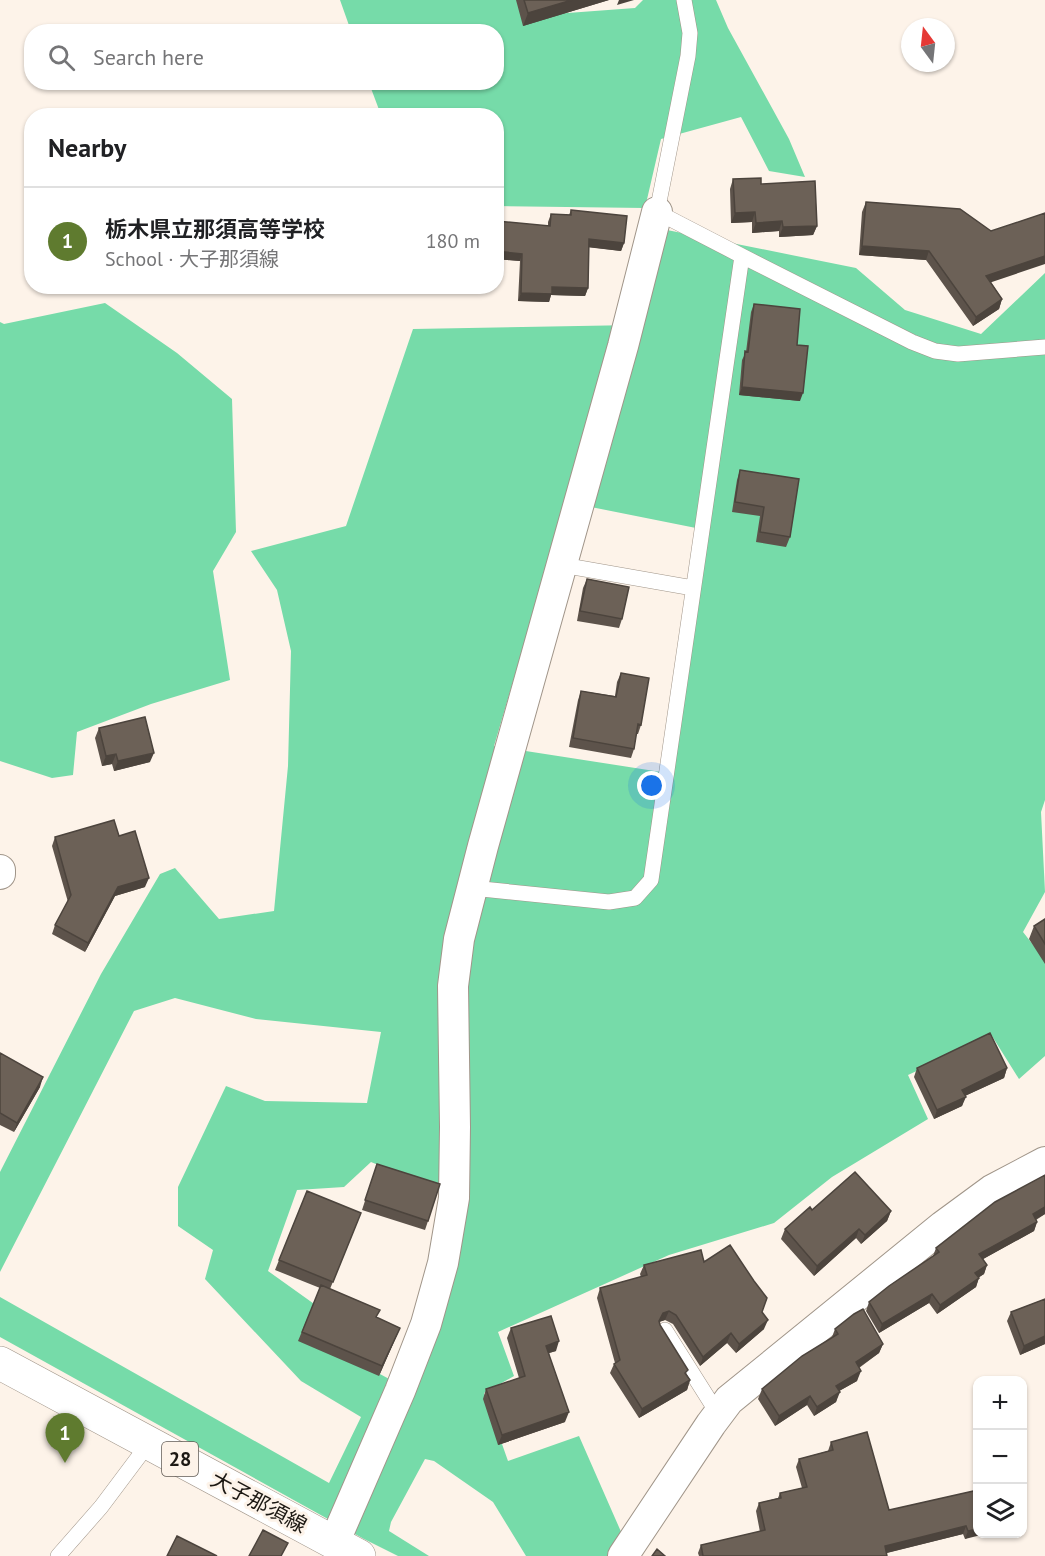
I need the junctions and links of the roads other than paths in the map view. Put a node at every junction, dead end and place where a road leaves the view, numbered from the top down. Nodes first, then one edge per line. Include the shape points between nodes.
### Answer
1 (684, 0) edge
2 (657, 212) junction
3 (742, 256) junction
4 (1045, 347) edge
5 (562, 565) junction
6 (693, 588) junction
7 (472, 888) junction
8 (1045, 1162) edge
9 (665, 1330) edge
10 (0, 1363) edge
11 (718, 1414) junction
12 (149, 1443) junction
13 (347, 1550) edge
14 (58, 1556) edge
15 (623, 1556) edge

1 - 2 lane via 690,33 688,56
2 - 3 lane
2 - 5 street
3 - 4 lane via 935,351 958,354
3 - 6 lane
5 - 6 lane
5 - 7 street
6 - 7 lane via 651,880 635,898 609,902
7 - 13 street via 459,939 453,986 454,1198 443,1263 426,1324
8 - 11 street via 992,1190 943,1226 729,1400
9 - 11 lane
10 - 12 main road, 大子那須線 / 28
11 - 15 street
12 - 13 main road, 大子那須線 / 28
12 - 14 lane

